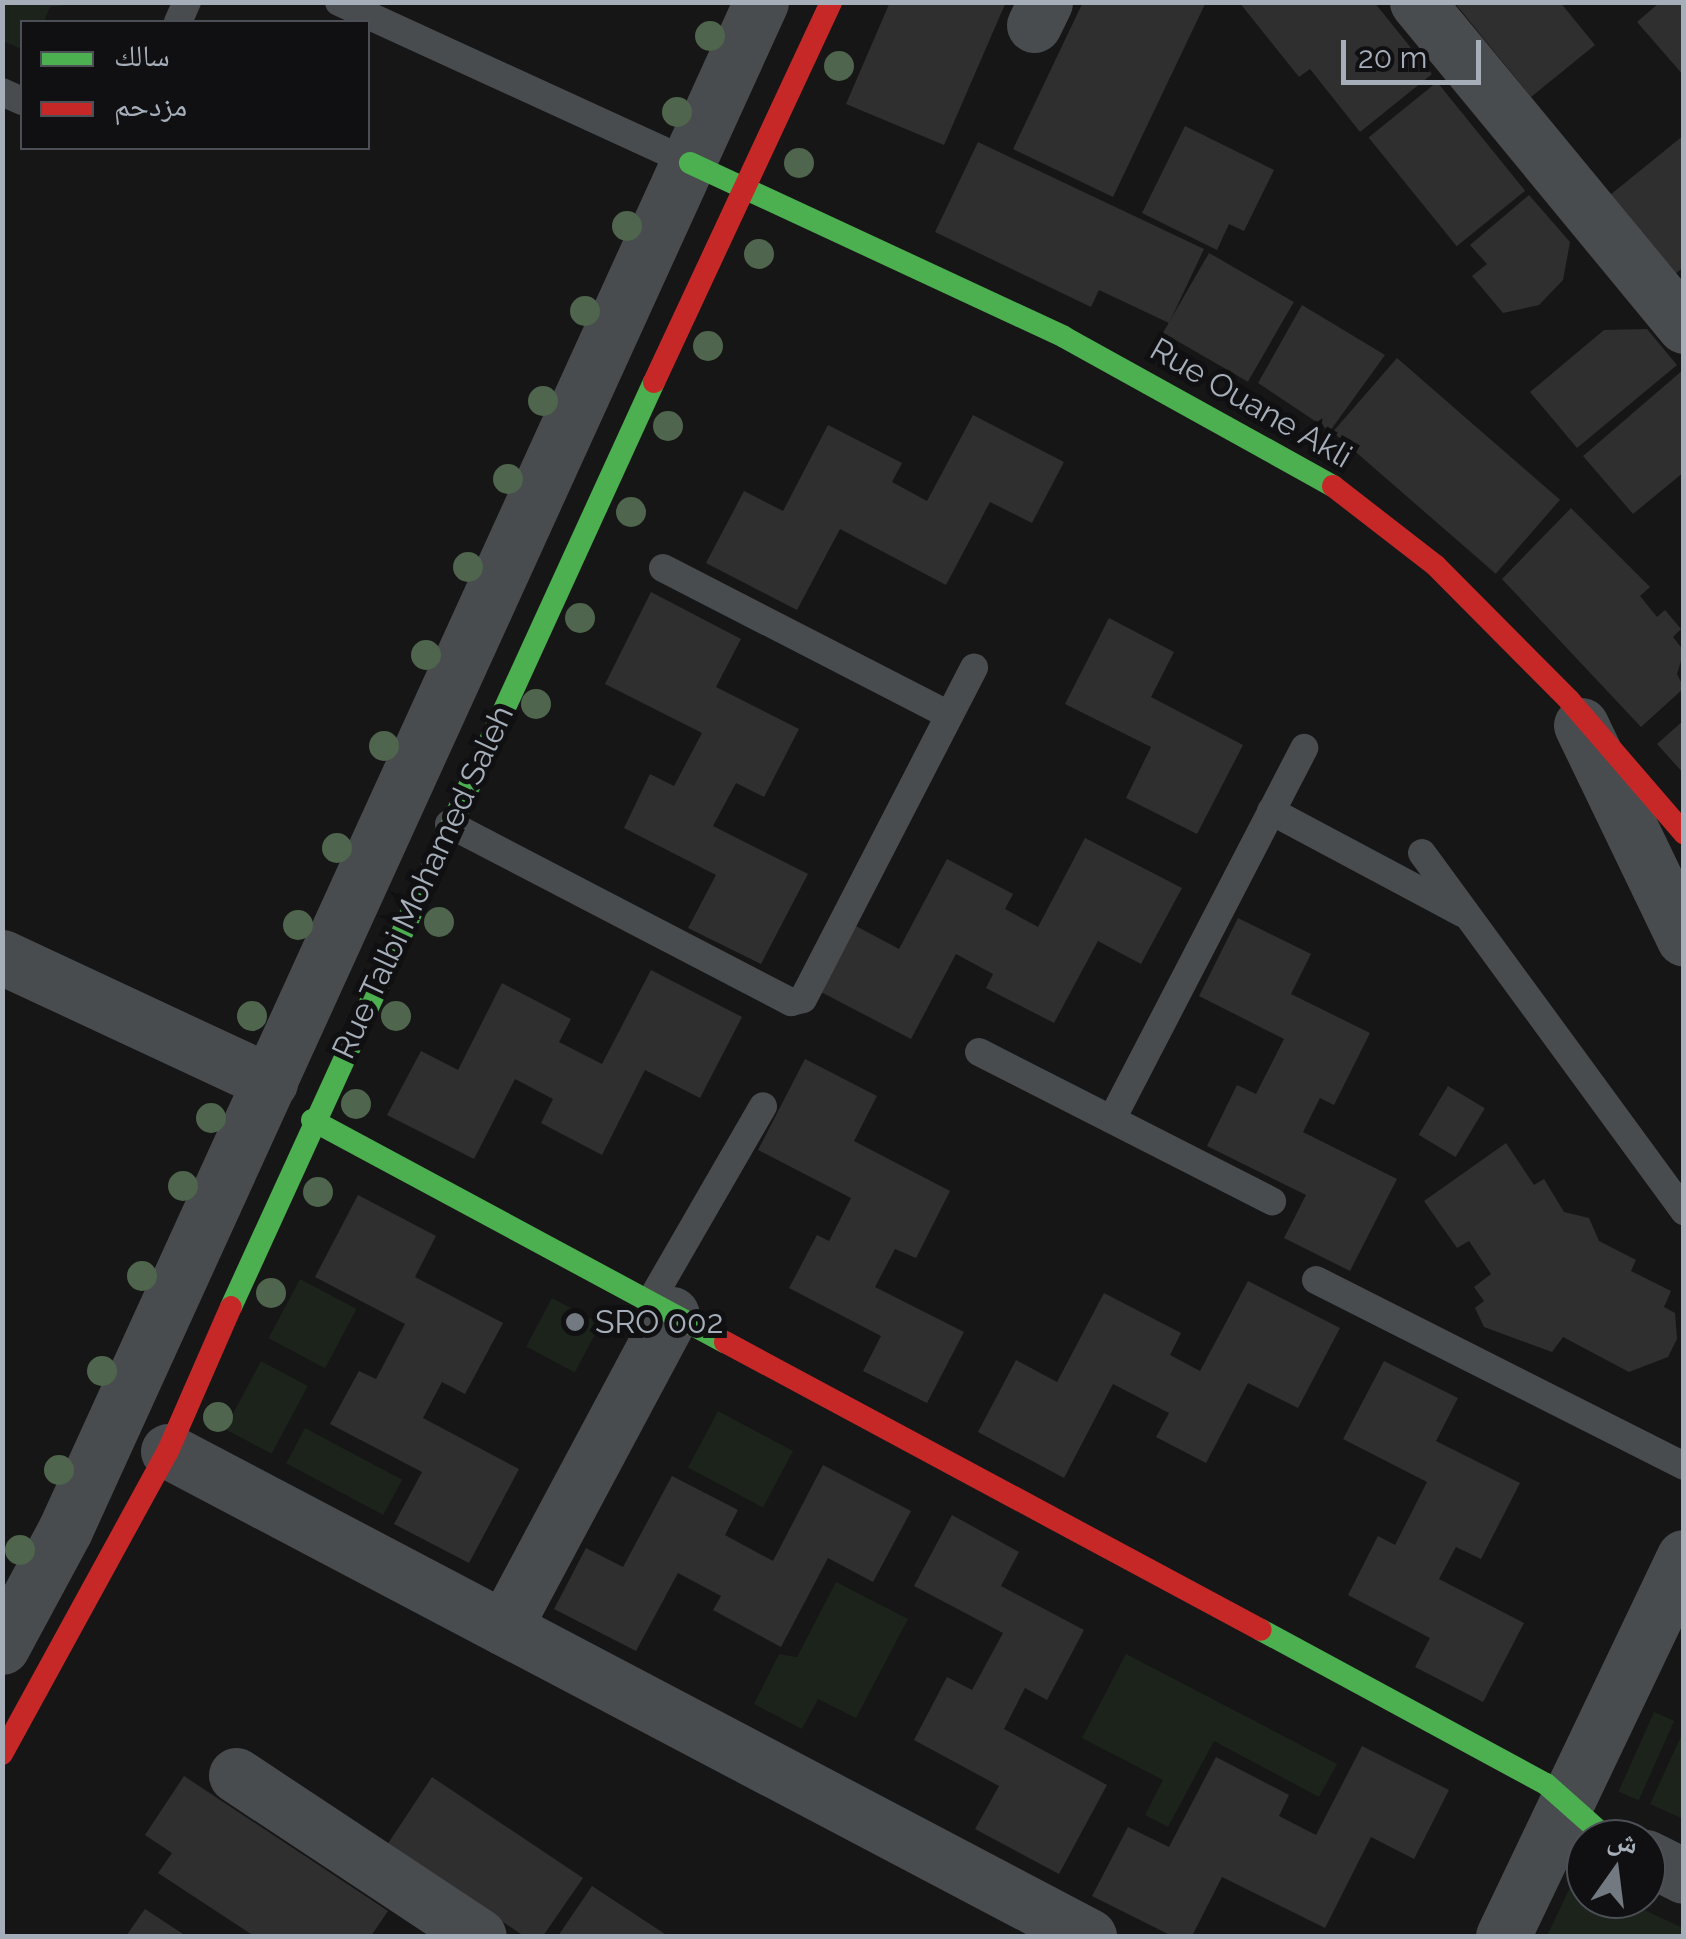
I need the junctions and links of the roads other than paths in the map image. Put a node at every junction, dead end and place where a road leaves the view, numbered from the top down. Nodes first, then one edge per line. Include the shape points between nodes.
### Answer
1 (339, 2) edge
2 (760, 2) edge
3 (831, 2) edge
4 (1417, 2) edge
5 (690, 163) junction
6 (748, 191) junction
7 (1684, 326) edge
8 (662, 568) dead end
9 (974, 667) dead end
10 (1569, 700) junction
11 (950, 716) junction
12 (1304, 748) dead end
13 (1271, 811) junction
14 (449, 824) junction
15 (1684, 833) edge
16 (1422, 853) dead end
17 (1468, 916) junction
18 (1684, 939) edge
19 (2, 957) edge
20 (978, 1052) dead end
21 (270, 1082) junction
22 (763, 1106) dead end
23 (312, 1120) junction
24 (1112, 1120) junction
25 (1272, 1201) dead end
26 (1684, 1211) edge
27 (1316, 1280) dead end
28 (661, 1308) junction
29 (168, 1451) junction
30 (1684, 1466) edge
31 (1684, 1557) edge
32 (504, 1628) junction
33 (2, 1647) edge
34 (2, 1754) edge
35 (236, 1775) dead end
36 (1571, 1799) junction
37 (1584, 1819) edge
38 (480, 1936) edge
39 (1089, 1936) edge
40 (1503, 1936) edge

1 - 5 lane
2 - 5 street, Rue Talbi Mohamed Saleh
3 - 6 street, Rue Talbi Mohamed Saleh
4 - 7 street
5 - 6 street, Rue Ouane Akli
5 - 21 street, Rue Talbi Mohamed Saleh
6 - 10 street, Rue Ouane Akli via 1064,336 1323,478 1436,566
6 - 14 street, Rue Talbi Mohamed Saleh
8 - 11 lane
9 - 11 lane
10 - 15 street, Rue Ouane Akli
10 - 18 street
11 - 14 lane via 803,1000 791,1002
12 - 13 lane
13 - 17 lane
13 - 24 lane
14 - 23 street, Rue Talbi Mohamed Saleh
16 - 17 lane
17 - 26 lane
19 - 21 street
20 - 24 lane
21 - 33 street, Rue Talbi Mohamed Saleh via 65,1530
22 - 28 lane
23 - 28 street
23 - 29 street, Rue Talbi Mohamed Saleh
24 - 25 lane
27 - 30 lane
28 - 32 street
28 - 36 street
29 - 32 street
29 - 34 street, Rue Talbi Mohamed Saleh
31 - 36 street
32 - 39 street
35 - 38 street
36 - 37 street
36 - 40 street

